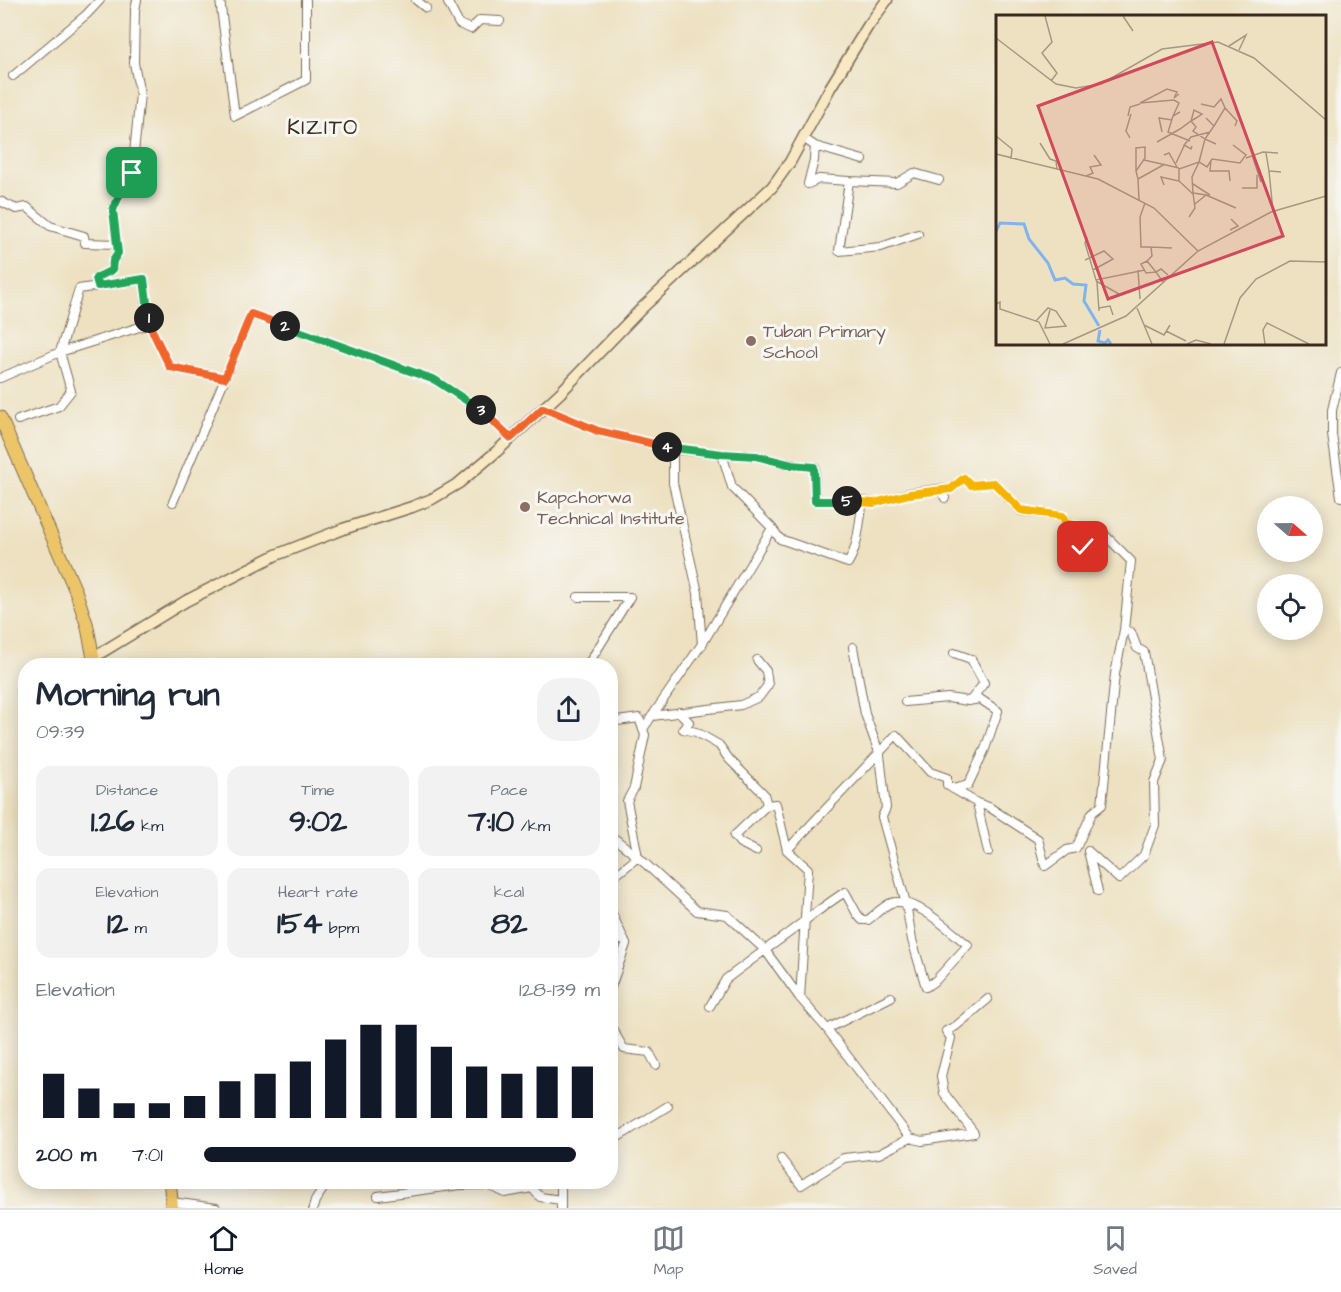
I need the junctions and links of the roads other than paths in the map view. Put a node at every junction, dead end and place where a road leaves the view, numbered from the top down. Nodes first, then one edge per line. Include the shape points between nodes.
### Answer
1 (100, 0) edge
2 (137, 0) edge
3 (220, 0) edge
4 (306, 0) edge
5 (416, 0) edge
6 (449, 0) edge
7 (887, 0) edge
8 (426, 8) dead end
9 (500, 21) dead end
10 (12, 76) dead end
11 (803, 138) junction
12 (815, 146) junction
13 (863, 160) dead end
14 (939, 180) dead end
15 (849, 181) junction
16 (0, 201) edge
17 (918, 234) dead end
18 (117, 244) junction
19 (98, 286) junction
20 (149, 324) junction
21 (60, 352) junction
22 (1341, 373) edge
23 (0, 378) edge
24 (225, 378) junction
25 (543, 408) junction
26 (0, 417) edge
27 (18, 420) dead end
28 (511, 438) junction
29 (673, 449) junction
30 (722, 454) junction
31 (940, 489) junction
32 (1341, 497) edge
33 (945, 498) dead end
34 (863, 501) junction
35 (173, 502) dead end
36 (1082, 527) junction
37 (772, 528) junction
38 (1083, 547) dead end
39 (578, 597) dead end
40 (1124, 630) junction
41 (702, 645) junction
42 (854, 647) dead end
43 (954, 653) dead end
44 (93, 658) edge
45 (100, 658) edge
46 (592, 658) edge
47 (757, 660) dead end
48 (970, 700) junction
49 (905, 702) dead end
50 (679, 712) junction
51 (652, 716) junction
52 (618, 721) edge
53 (643, 729) junction
54 (879, 752) junction
55 (953, 789) junction
56 (977, 803) junction
57 (767, 805) junction
58 (618, 841) edge
59 (787, 850) junction
60 (756, 851) dead end
61 (988, 852) dead end
62 (638, 857) junction
63 (618, 873) edge
64 (1098, 891) dead end
65 (906, 903) junction
66 (804, 920) junction
67 (618, 926) edge
68 (624, 939) junction
69 (618, 940) edge
70 (765, 950) junction
71 (618, 967) edge
72 (891, 997) dead end
73 (800, 998) junction
74 (988, 999) dead end
75 (710, 1006) dead end
76 (827, 1029) junction
77 (618, 1039) edge
78 (656, 1065) dead end
79 (668, 1106) dead end
80 (618, 1137) edge
81 (910, 1138) junction
82 (781, 1159) dead end
83 (171, 1189) edge
84 (323, 1189) edge
85 (431, 1189) edge
86 (496, 1189) edge
87 (527, 1189) edge
88 (533, 1189) edge
89 (378, 1196) dead end
90 (561, 1204) edge
91 (172, 1205) edge
92 (216, 1208) edge
93 (312, 1208) edge

1 - 10 street
2 - 18 street via 134,63 140,94 132,173 113,210
3 - 4 street via 235,116 306,80
5 - 8 street
6 - 9 street via 459,24 471,29 480,21
7 - 11 street
11 - 12 street
11 - 25 street via 790,162 758,201 642,308
12 - 13 street
12 - 15 street via 808,184 819,179
14 - 15 street via 914,173 897,183
15 - 17 street via 838,251 881,248
16 - 18 street via 16,209 27,207 50,226 84,236 85,243
18 - 19 street via 112,270 96,278
19 - 20 street via 144,279
19 - 21 street via 80,289
20 - 21 street
20 - 24 street via 170,367
21 - 23 street
21 - 27 street via 71,391 59,406
22 - 32 street via 1332,410 1332,435
24 - 28 street via 251,314 435,380 483,411
24 - 35 street
25 - 28 street
25 - 29 street via 598,431
26 - 44 main road via 76,592
28 - 45 street via 459,483 432,499 276,555 177,606
29 - 30 street
29 - 41 street via 673,483 698,593
30 - 34 street via 814,467 815,501
30 - 37 street via 732,487
31 - 33 street
31 - 34 street via 874,503
31 - 36 street via 951,489 964,478 971,485 994,483 1021,510 1063,516 1065,523
34 - 37 street via 855,552 848,563 780,539
36 - 38 street
36 - 40 street via 1098,529 1131,561
37 - 41 street
39 - 46 street via 630,597
40 - 56 street via 1115,675 1102,805 1092,813 1076,848 1045,866 1038,839
40 - 64 street via 1131,632 1137,648 1144,652 1163,760 1154,782 1155,825 1144,855 1119,879 1088,851
41 - 51 street
42 - 54 street via 865,714
43 - 48 street via 971,659 984,683
47 - 50 street via 766,671 768,685 759,697 741,705
48 - 49 street
48 - 55 street via 980,699 998,711 968,785
50 - 51 street
50 - 57 street via 688,722 683,729 719,745 764,794
51 - 53 street
52 - 53 street via 639,718
53 - 62 street via 634,788 627,801
54 - 55 street via 896,735 930,772 947,778 947,785
54 - 59 street
54 - 65 street via 886,808 882,817
55 - 56 street
56 - 61 street
57 - 59 street via 776,804
57 - 60 street via 734,836
58 - 62 street
59 - 66 street via 808,869
62 - 63 street
62 - 70 street via 697,911 727,915
65 - 65 street via 912,940 926,987 968,945 930,914
65 - 66 street via 887,904 868,920 862,920 845,892
66 - 70 street
66 - 73 street
67 - 68 street
68 - 69 street
68 - 71 street via 626,944
70 - 73 street
70 - 75 street via 726,979
72 - 76 street
73 - 76 street
74 - 81 street via 946,1031 951,1038 941,1076 944,1093 974,1133 922,1141
76 - 81 street
77 - 78 street via 624,1049 649,1052
79 - 80 street
81 - 82 street via 879,1154 844,1158 801,1185
83 - 91 main road
84 - 93 street
85 - 89 street
86 - 87 street via 505,1193
88 - 90 street via 540,1197
91 - 92 street

